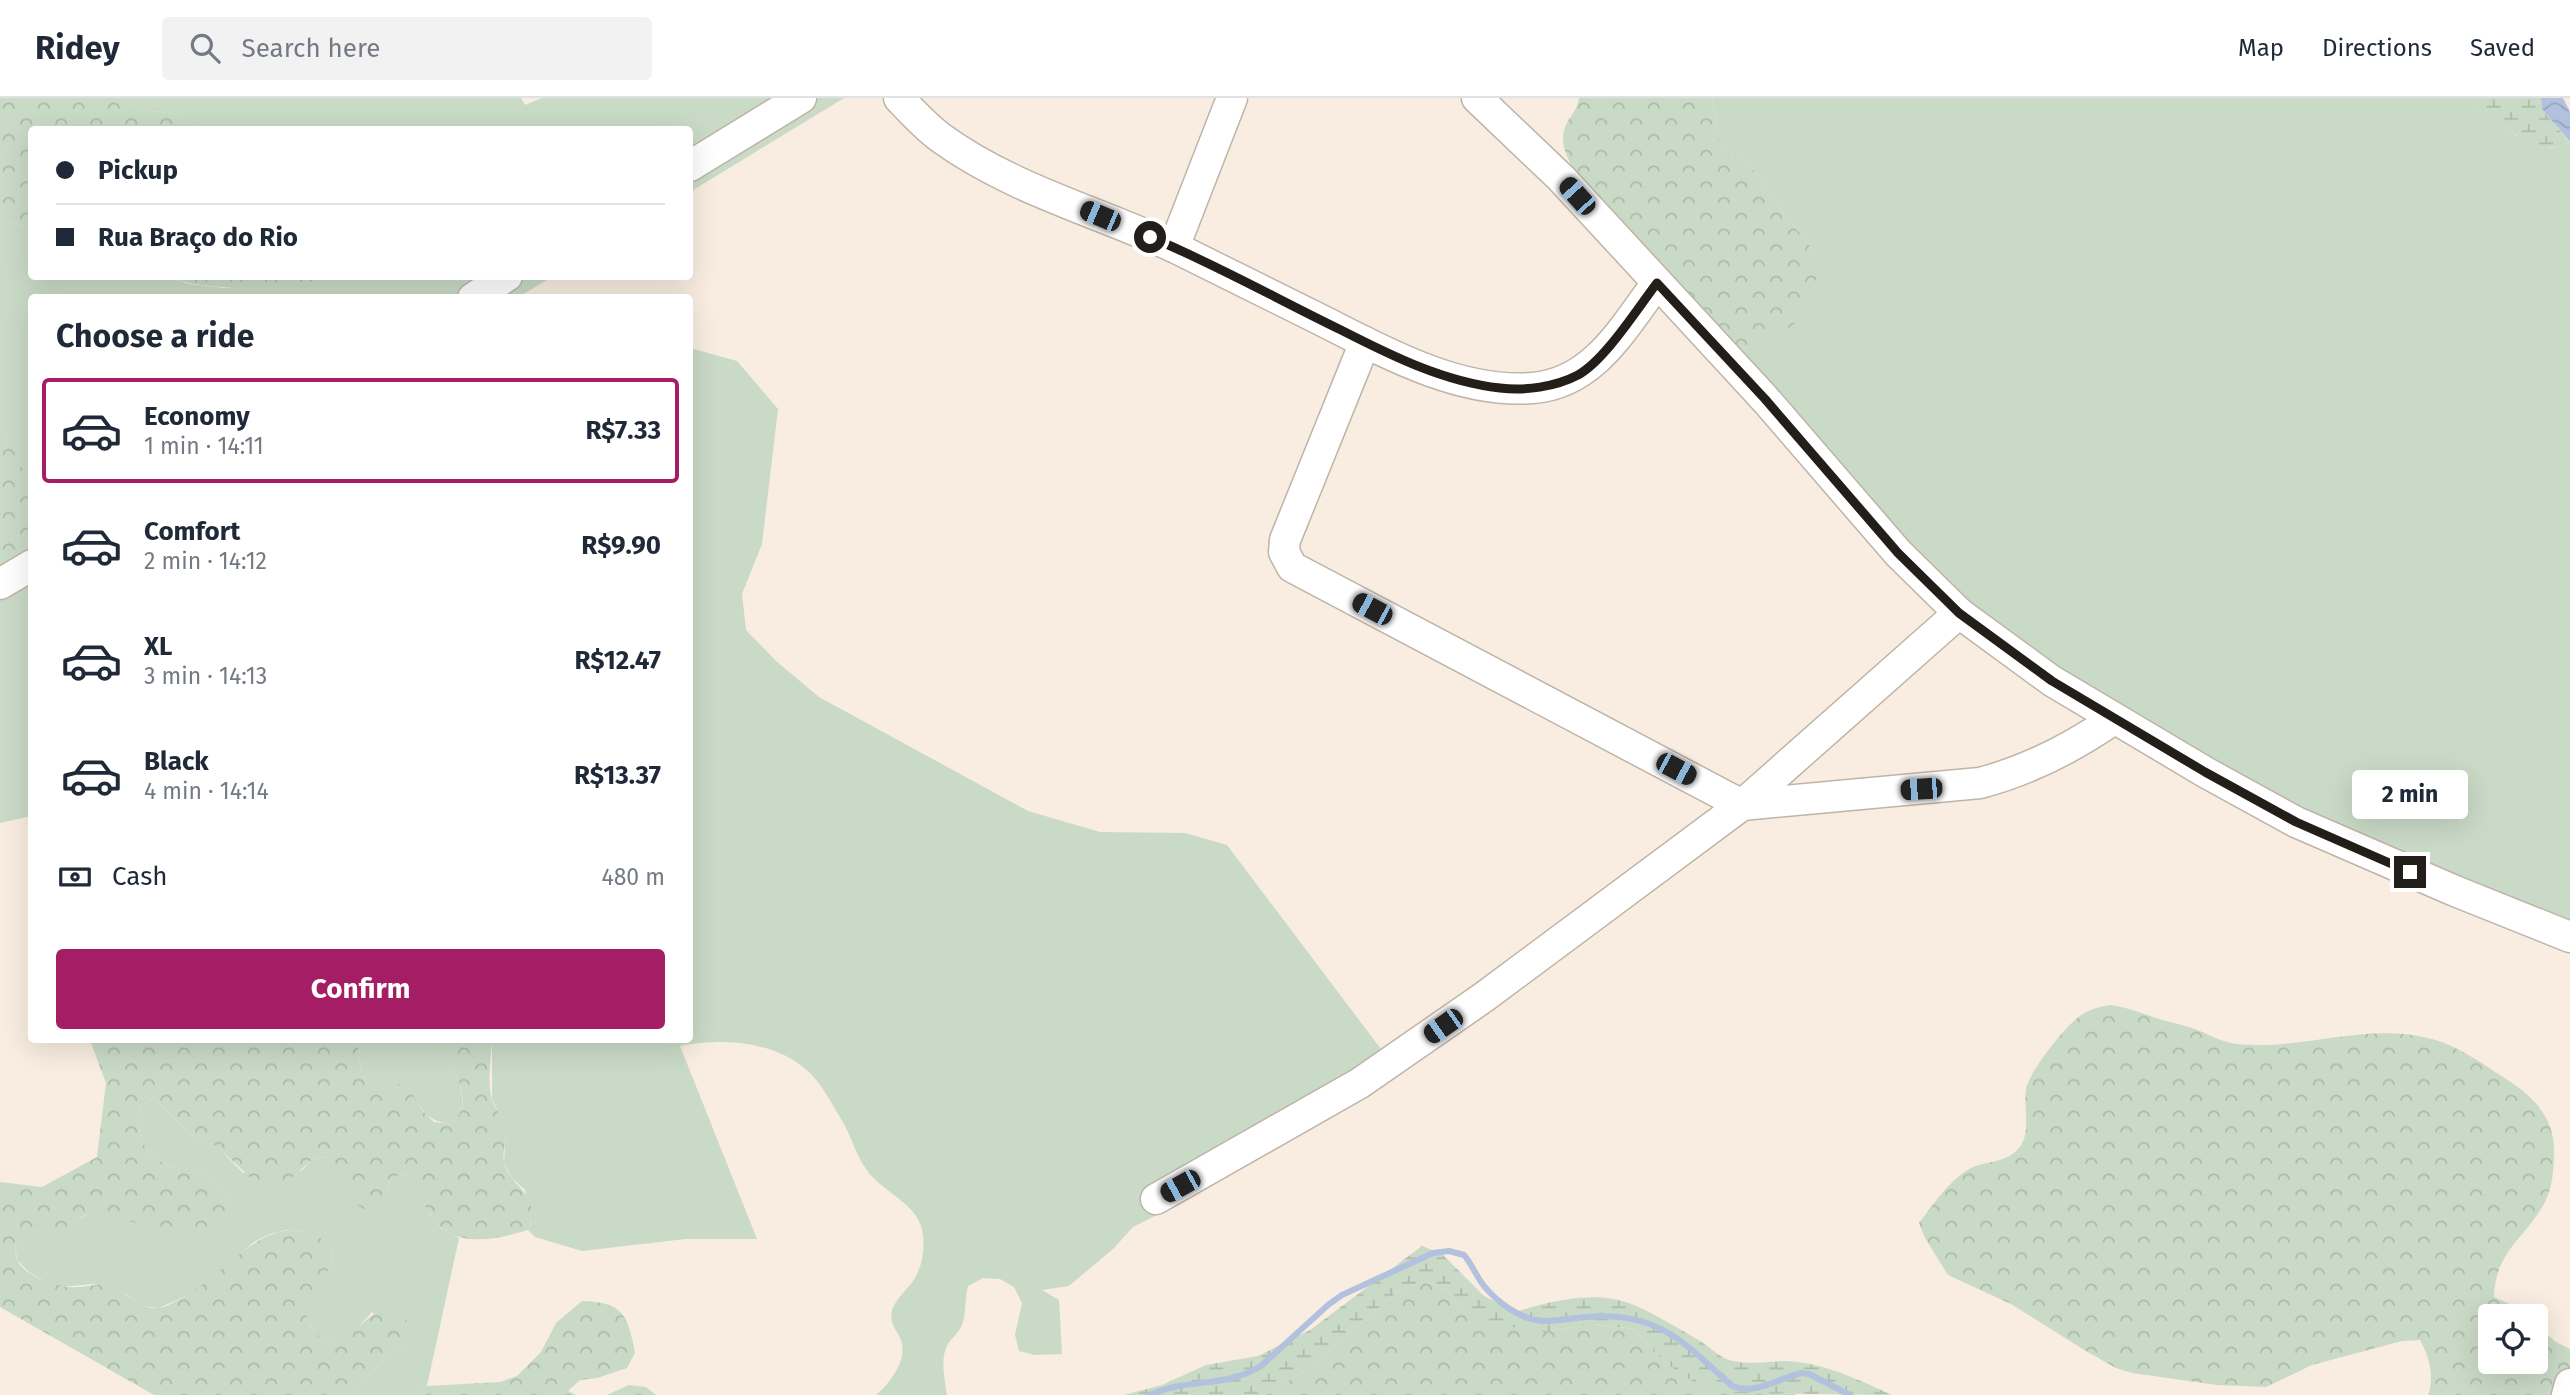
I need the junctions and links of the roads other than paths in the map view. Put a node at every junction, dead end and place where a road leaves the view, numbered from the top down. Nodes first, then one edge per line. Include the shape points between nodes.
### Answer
1 (801, 98) edge
2 (899, 98) edge
3 (1233, 98) edge
4 (1477, 98) edge
5 (693, 164) edge
6 (1174, 247) junction
7 (502, 280) edge
8 (1657, 283) junction
9 (479, 294) edge
10 (1365, 342) junction
11 (28, 567) edge
12 (0, 584) edge
13 (1959, 613) junction
14 (2114, 719) junction
15 (1742, 805) junction
16 (2570, 937) edge
17 (1156, 1199) dead end
18 (2570, 1384) edge
19 (2567, 1395) edge

1 - 5 street
2 - 6 street via 941,138 980,161
3 - 6 street
4 - 8 street via 1561,178
6 - 10 street
7 - 9 street
8 - 10 street via 1594,363 1558,384 1501,388 1461,380
8 - 13 street via 1898,553
10 - 15 street via 1285,540 1284,552 1292,567
11 - 12 street
13 - 14 street
13 - 15 street
14 - 15 street via 2057,755 1980,783
14 - 16 street via 2296,822
15 - 17 street via 1360,1083
18 - 19 street

